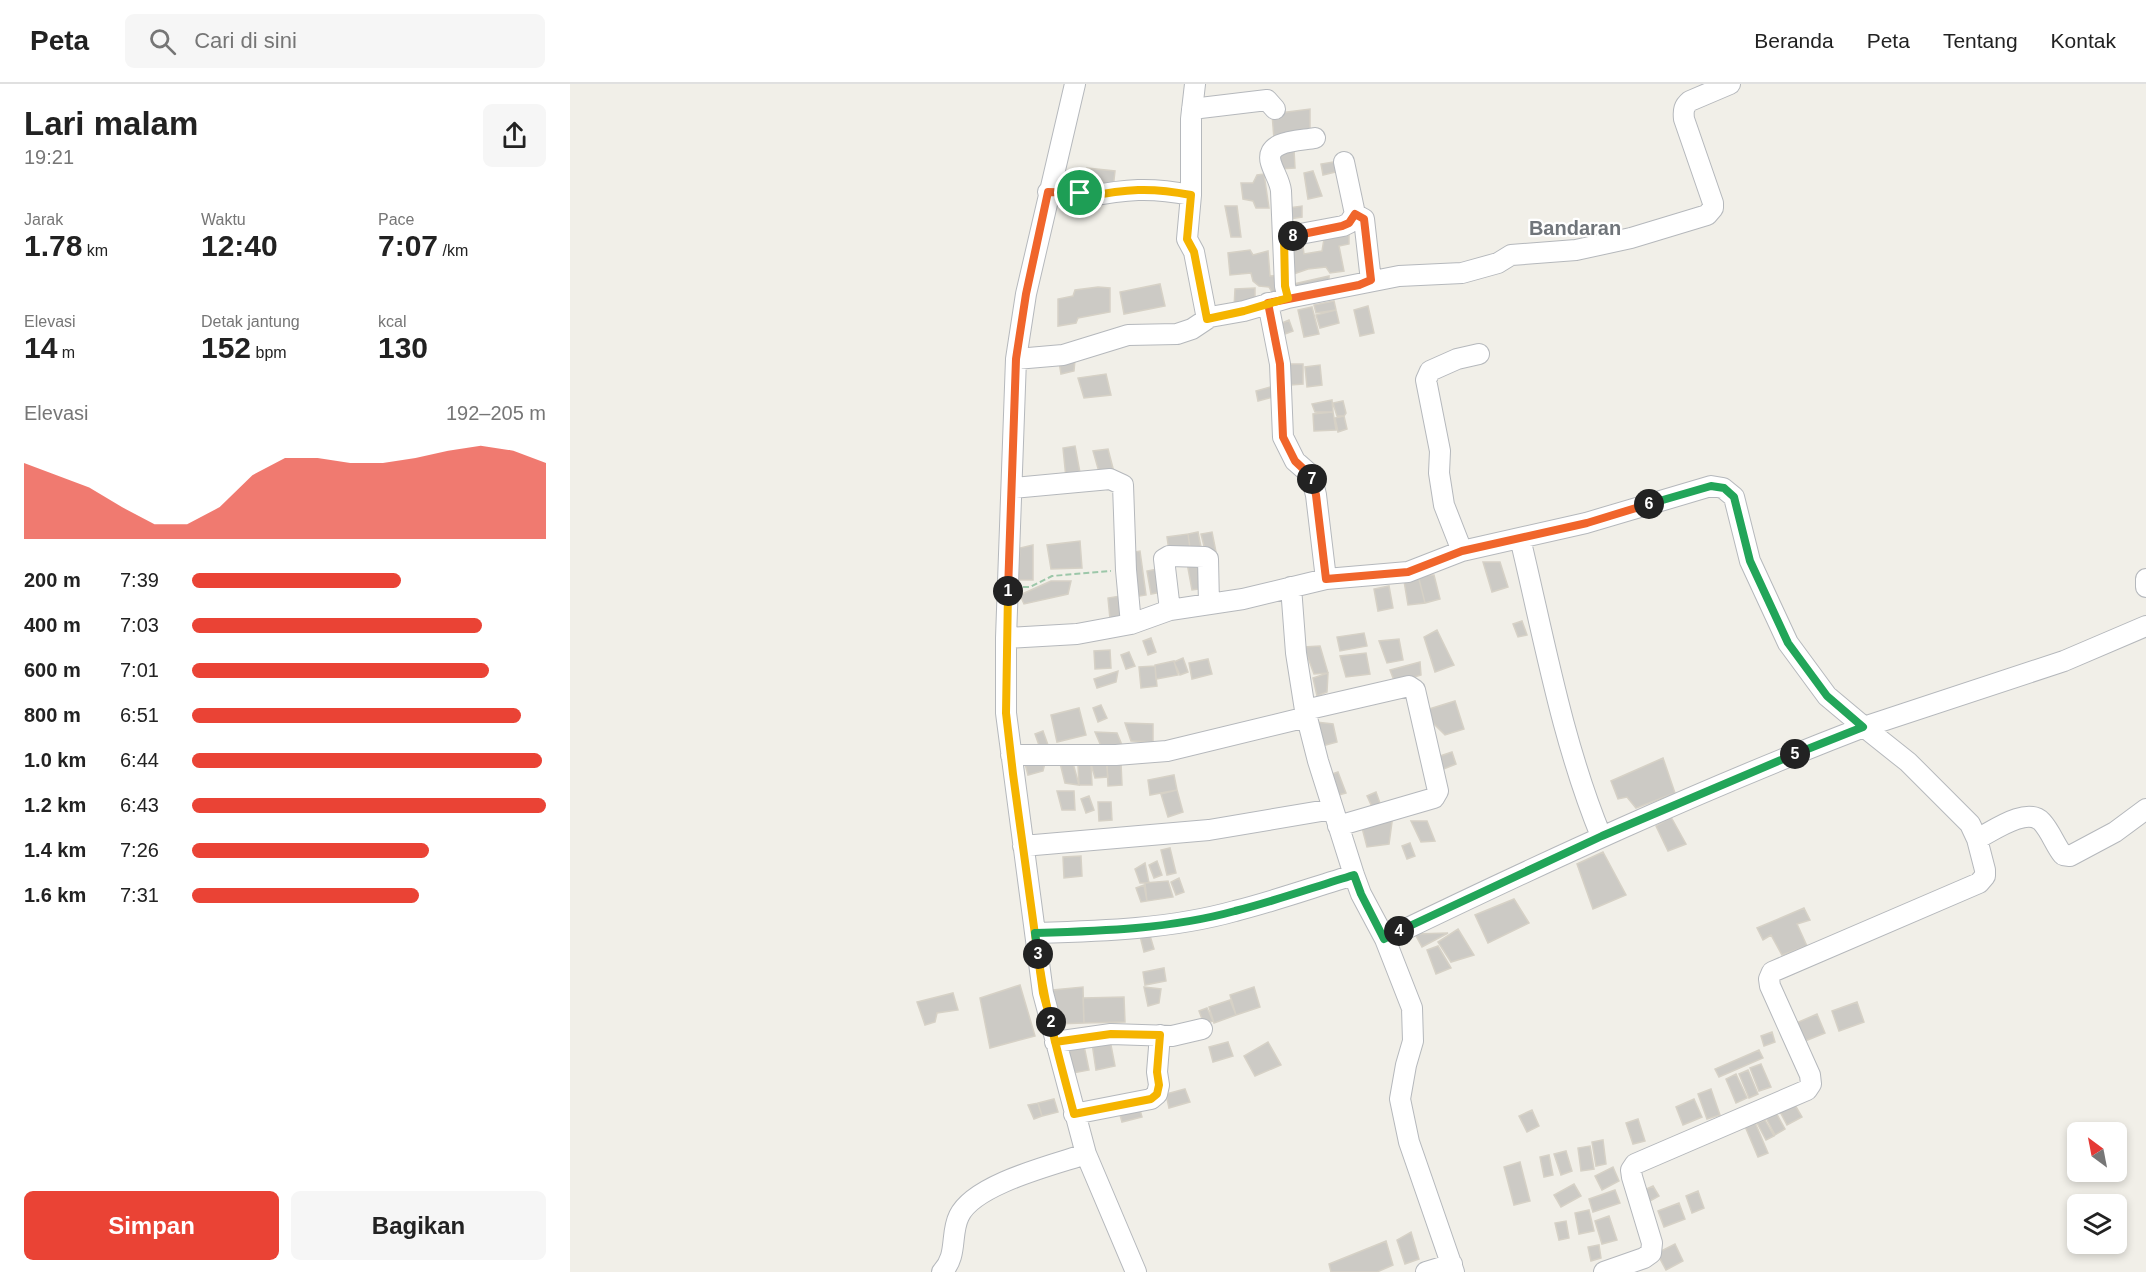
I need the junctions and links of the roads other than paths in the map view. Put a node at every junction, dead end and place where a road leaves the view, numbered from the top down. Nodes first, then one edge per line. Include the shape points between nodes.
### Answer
1 (1075, 84) edge
2 (1195, 84) edge
3 (1730, 84) edge
4 (1271, 98) edge
5 (1192, 109) junction
6 (1315, 138) dead end
7 (1344, 162) dead end
8 (1048, 192) junction
9 (1191, 195) junction
10 (1355, 214) junction
11 (1284, 237) junction
12 (1371, 280) junction
13 (1288, 298) junction
14 (1268, 303) junction
15 (1207, 319) junction
16 (1479, 354) dead end
17 (1016, 359) junction
18 (1013, 488) junction
19 (1520, 538) junction
20 (1462, 551) junction
21 (1326, 579) junction
22 (2146, 579) edge
23 (1291, 587) junction
24 (2146, 587) edge
25 (1209, 604) junction
26 (1170, 610) junction
27 (1131, 624) junction
28 (2146, 626) edge
29 (1006, 638) junction
30 (1306, 713) junction
31 (1863, 727) junction
32 (1011, 755) junction
33 (2146, 809) edge
34 (1335, 817) junction
35 (1602, 836) junction
36 (1977, 839) junction
37 (1023, 846) junction
38 (1354, 875) junction
39 (1035, 933) junction
40 (1384, 939) junction
41 (1202, 1029) dead end
42 (1160, 1035) junction
43 (1055, 1042) junction
44 (1074, 1114) junction
45 (1086, 1154) junction
46 (1453, 1268) edge
47 (942, 1272) edge
48 (1136, 1272) edge
49 (1426, 1272) edge
50 (1604, 1272) edge

1 - 8 street
2 - 5 street
3 - 12 street via 1690,100 1683,111 1713,203 1707,215 1576,250 1511,255 1498,263 1462,273
4 - 5 street
5 - 9 street
6 - 11 street via 1280,144 1271,151 1280,182
7 - 10 street
8 - 9 street via 1080,193 1086,197 1122,190 1163,189
8 - 17 street
9 - 15 street via 1187,239 1194,252
10 - 11 street via 1342,226
10 - 12 street via 1364,219
11 - 13 street
12 - 13 street
13 - 14 street
14 - 15 street
14 - 21 street via 1280,364 1283,437 1295,461 1311,476
15 - 17 street via 1177,334 1128,335 1063,355
16 - 20 street via 1430,371 1426,380 1440,451 1444,505
17 - 18 street
18 - 27 street via 1110,479 1123,485
18 - 29 street
19 - 20 street
19 - 31 street via 1587,523 1711,486 1724,488 1734,497 1750,561 1788,643 1827,696
19 - 35 street via 1554,686 1587,800
20 - 21 street via 1408,572
21 - 23 street
22 - 24 street
23 - 25 street
23 - 30 street
25 - 26 street
25 - 26 street via 1208,559 1169,556 1164,559
26 - 27 street
27 - 29 street via 1077,634
28 - 31 street via 2064,662
29 - 32 street via 1006,713
30 - 32 street via 1167,751
30 - 34 street
30 - 34 street via 1409,686 1415,690 1437,795
31 - 35 street
31 - 36 street via 1908,762 1970,824
32 - 37 street
33 - 36 street via 2115,832 2070,856 2063,855 2041,821 2032,816 2020,817
34 - 37 street
34 - 38 street
35 - 40 street
36 - 50 street via 1985,870 1979,883 1772,972 1770,986 1811,1084 1807,1090 1635,1164 1632,1178 1653,1243 1651,1253
37 - 39 street
38 - 39 street via 1234,912 1197,919 1097,932
38 - 40 street
39 - 43 street
40 - 46 street via 1412,1008 1413,1041 1400,1099 1423,1187
41 - 42 street
42 - 43 street via 1111,1034
42 - 44 street via 1157,1094 1151,1099
43 - 44 street
44 - 45 street
45 - 47 street via 1000,1183 977,1196 957,1218 949,1265
45 - 48 street
46 - 49 street

